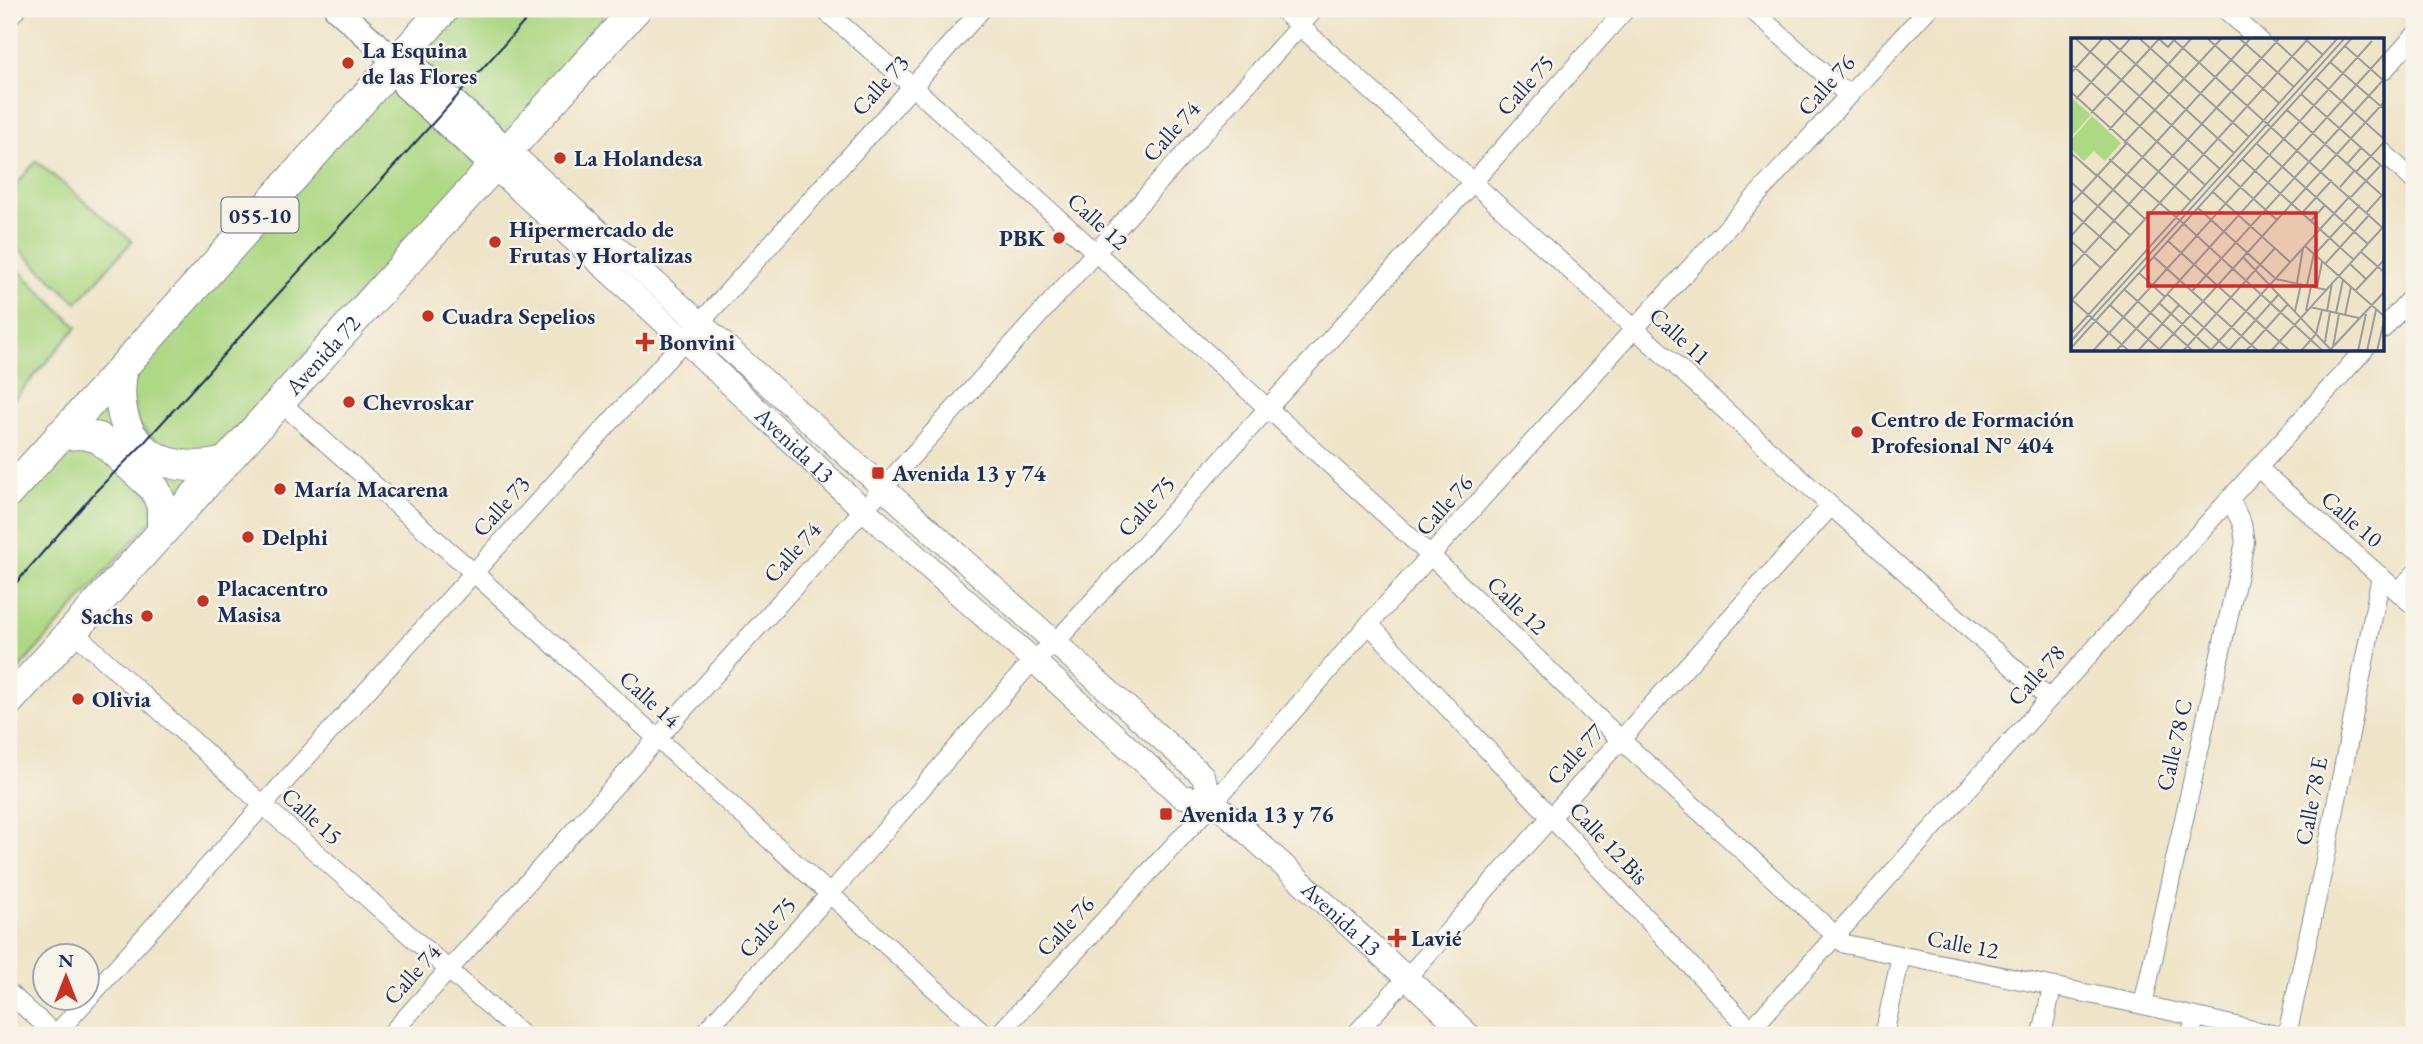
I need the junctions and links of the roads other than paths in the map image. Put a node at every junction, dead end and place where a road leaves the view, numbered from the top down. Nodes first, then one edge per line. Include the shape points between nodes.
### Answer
1 (17, 9) edge
2 (337, 9) edge
3 (444, 9) edge
4 (613, 9) edge
5 (636, 9) edge
6 (824, 9) edge
7 (982, 9) edge
8 (1281, 9) edge
9 (1315, 9) edge
10 (1626, 9) edge
11 (1751, 9) edge
12 (1928, 9) edge
13 (2225, 9) edge
14 (9, 17) edge
15 (1299, 26) junction
16 (2414, 36) edge
17 (2257, 38) edge
18 (607, 40) junction
19 (396, 62) junction
20 (2384, 70) edge
21 (912, 86) junction
22 (1849, 96) junction
23 (2384, 153) edge
24 (500, 158) junction
25 (2414, 181) edge
26 (1473, 182) junction
27 (1096, 252) junction
28 (2414, 294) edge
29 (700, 323) junction
30 (1635, 328) junction
31 (2384, 328) edge
32 (684, 340) junction
33 (2362, 352) edge
34 (124, 368) junction
35 (280, 402) junction
36 (1268, 408) junction
37 (60, 435) junction
38 (225, 462) junction
39 (2258, 468) junction
40 (883, 487) junction
41 (9, 492) edge
42 (2230, 499) junction
43 (1832, 506) junction
44 (864, 509) junction
45 (162, 532) junction
46 (1431, 556) junction
47 (474, 573) junction
48 (2414, 575) edge
49 (2381, 576) junction
50 (2399, 591) junction
51 (2414, 606) edge
52 (1369, 624) junction
53 (73, 631) junction
54 (1054, 644) junction
55 (1033, 660) junction
56 (2048, 698) junction
57 (9, 701) edge
58 (657, 739) junction
59 (1621, 740) junction
60 (1214, 802) junction
61 (264, 806) junction
62 (1551, 817) junction
63 (830, 894) junction
64 (1836, 937) junction
65 (1901, 956) junction
66 (448, 970) junction
67 (1406, 979) junction
68 (2052, 986) junction
69 (9, 993) edge
70 (2143, 1004) junction
71 (2193, 1026) edge
72 (1751, 1033) edge
73 (55, 1035) edge
74 (390, 1035) edge
75 (522, 1035) edge
76 (702, 1035) edge
77 (986, 1035) edge
78 (998, 1035) edge
79 (1355, 1035) edge
80 (1469, 1035) edge
81 (1884, 1035) edge
82 (2042, 1035) edge
83 (2276, 1035) edge
84 (2287, 1035) edge

1 - 14 street
2 - 19 main road, Avenida 13
3 - 19 highway, 055-10
4 - 18 highway
5 - 18 highway, Avenida 72
6 - 21 street, Calle 12
7 - 21 street, Calle 73
8 - 15 street, Calle 11
9 - 15 street, Calle 74
10 - 26 street, Calle 75
11 - 22 street
12 - 22 street, Calle 76
13 - 17 street
15 - 26 street, Calle 11
15 - 27 street, Calle 74
16 - 20 street
18 - 24 highway, Avenida 72
19 - 24 main road, Avenida 13 via 405,86
19 - 34 highway, 055-10
21 - 27 street, Calle 12
21 - 29 street, Calle 73
22 - 30 street, Calle 76
23 - 25 street
24 - 29 street, Avenida 13
24 - 32 street, Avenida 13
24 - 35 highway, Avenida 72
26 - 30 street, Calle 11
26 - 36 street, Calle 75
27 - 36 street, Calle 12
27 - 40 street, Calle 74
28 - 31 street
29 - 32 street, Calle 73
29 - 40 street, Avenida 13
30 - 43 street, Calle 11
30 - 46 street, Calle 76
32 - 44 street, Avenida 13
32 - 47 street, Calle 73
33 - 39 street, Calle 78
34 - 37 highway, 055-10
34 - 38 highway via 119,390 121,413 141,446 180,467
35 - 38 highway, Avenida 72
35 - 47 street, Calle 14
36 - 46 street, Calle 12
36 - 54 street, Calle 75
37 - 41 highway, 055-10
37 - 45 highway via 99,438 156,489 162,506
38 - 45 highway, Avenida 72
39 - 42 street, Calle 78
39 - 49 street, Calle 10
40 - 44 street, Calle 74
40 - 54 street, Avenida 13
42 - 56 street, Calle 78
42 - 70 street, Calle 78 C via 2245,542
43 - 56 street, Calle 11
43 - 59 street, Calle 77
44 - 55 street, Avenida 13
44 - 58 street, Calle 74
45 - 53 highway, Avenida 72
46 - 52 street, Calle 76
46 - 59 street, Calle 12
47 - 58 street, Calle 14
47 - 61 street, Calle 73
48 - 50 street
49 - 50 street, Calle 10
49 - 84 street, Calle 78 E
50 - 51 street, Calle 10
52 - 60 street, Calle 76
52 - 62 street, Calle 12 Bis
53 - 57 highway, Avenida 72
53 - 61 street, Calle 15
54 - 55 street, Calle 75
54 - 60 street, Avenida 13 via 1202,775
55 - 60 street, Avenida 13 via 1181,796
55 - 63 street, Calle 75
56 - 64 street, Calle 78
58 - 63 street, Calle 14
58 - 66 street, Calle 74
59 - 62 street, Calle 77
59 - 64 street, Calle 12
60 - 67 street, Avenida 13
60 - 78 street, Calle 76
61 - 66 street, Calle 15
61 - 73 street, Calle 73
62 - 67 street, Calle 77
62 - 72 street, Calle 12 Bis
63 - 76 street, Calle 75
63 - 77 street, Calle 14
64 - 65 street, Calle 12 via 1845,944
64 - 72 street, Calle 78
65 - 68 street, Calle 12
65 - 81 street
66 - 74 street, Calle 74
66 - 75 street, Calle 15
67 - 79 street, Calle 77
67 - 80 street, Avenida 13
68 - 70 street, Calle 12
68 - 82 street
69 - 73 street
70 - 71 street, Calle 12
71 - 83 street, Calle 12

